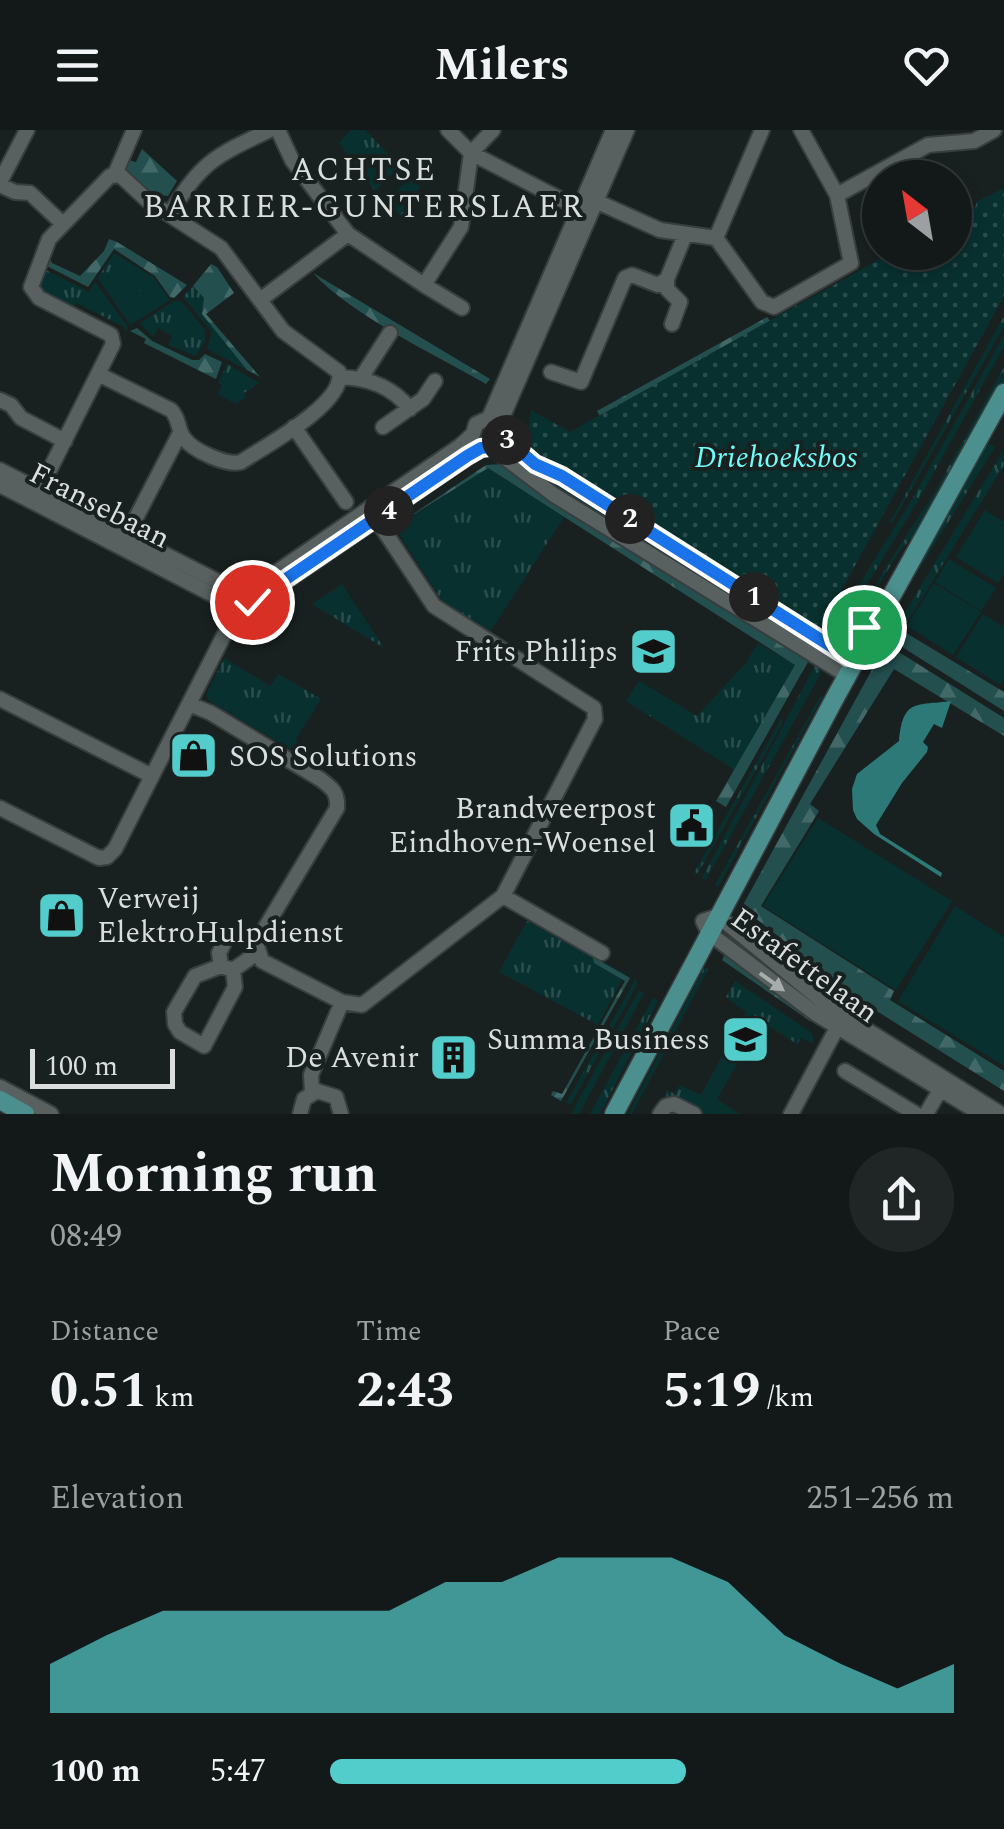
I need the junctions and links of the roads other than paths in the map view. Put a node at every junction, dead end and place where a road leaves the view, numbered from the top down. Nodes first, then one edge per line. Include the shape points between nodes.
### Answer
1 (27, 130) edge
2 (134, 130) edge
3 (270, 130) edge
4 (278, 130) edge
5 (448, 130) edge
6 (493, 130) edge
7 (613, 130) edge
8 (627, 130) edge
9 (762, 130) edge
10 (801, 130) edge
11 (994, 130) edge
12 (959, 137) edge
13 (471, 153) junction
14 (115, 174) junction
15 (0, 184) edge
16 (837, 195) junction
17 (591, 199) junction
18 (564, 201) dead end
19 (170, 214) junction
20 (63, 224) junction
21 (348, 234) junction
22 (686, 235) junction
23 (716, 238) junction
24 (664, 284) junction
25 (424, 285) junction
26 (260, 300) junction
27 (462, 308) dead end
28 (672, 324) dead end
29 (390, 333) dead end
30 (551, 372) dead end
31 (98, 374) junction
32 (340, 377) junction
33 (361, 378) junction
34 (435, 381) dead end
35 (1004, 393) edge
36 (0, 400) edge
37 (410, 409) junction
38 (294, 426) junction
39 (384, 427) dead end
40 (180, 433) junction
41 (473, 434) junction
42 (494, 435) junction
43 (64, 441) junction
44 (0, 470) edge
45 (0, 485) edge
46 (37, 496) junction
47 (346, 502) dead end
48 (372, 514) junction
49 (128, 535) junction
50 (246, 588) junction
51 (241, 603) junction
52 (846, 666) junction
53 (0, 699) edge
54 (189, 704) junction
55 (152, 776) junction
56 (0, 808) edge
57 (502, 896) junction
58 (710, 923) junction
59 (226, 939) dead end
60 (257, 953) junction
61 (602, 953) dead end
62 (227, 968) junction
63 (342, 1002) junction
64 (841, 1022) junction
65 (845, 1071) dead end
66 (944, 1085) junction
67 (0, 1087) edge
68 (312, 1092) junction
69 (0, 1100) edge
70 (26, 1114) edge
71 (51, 1114) edge
72 (300, 1114) edge
73 (340, 1114) edge
74 (603, 1114) edge
75 (614, 1114) edge
76 (660, 1114) edge
77 (694, 1114) edge
78 (791, 1114) edge
79 (916, 1114) edge
80 (926, 1114) edge
81 (981, 1114) edge
82 (1001, 1114) edge

1 - 15 street
2 - 14 street
3 - 19 street via 208,162
4 - 21 street via 292,160
5 - 13 street
6 - 13 street
7 - 17 street
8 - 17 street
9 - 23 street
10 - 16 street
11 - 12 street
12 - 16 street via 928,146
13 - 18 street
13 - 25 street via 462,227
14 - 19 street
14 - 20 street
15 - 20 street via 30,193
16 - 23 street via 851,263 774,307 762,302
17 - 22 street
17 - 42 street
19 - 26 street via 221,248
20 - 31 street via 31,288 112,335
21 - 25 street
21 - 26 street
22 - 23 street
22 - 24 street
24 - 28 street via 680,302
24 - 30 street via 625,278 581,382
25 - 27 street
26 - 32 street via 283,331
29 - 33 street
31 - 40 street via 171,410
31 - 43 street
32 - 33 street
32 - 38 street via 333,396
33 - 37 street
34 - 37 street
35 - 52 main road
36 - 43 street
37 - 39 street
38 - 40 street via 236,464
38 - 47 street
40 - 49 street
41 - 42 street
41 - 42 street via 480,421
41 - 48 street
42 - 48 street
42 - 52 street
43 - 46 street
44 - 46 street, Fransebaan
45 - 46 street, Fransebaan
46 - 49 street, Fransebaan
46 - 51 street, Fransebaan via 219,598
48 - 50 street
48 - 51 street via 264,597
48 - 57 street via 442,613 594,708 595,719
49 - 50 street, Fransebaan via 225,585
50 - 51 street
51 - 54 street
52 - 58 main road
53 - 55 street
54 - 55 street
54 - 60 street via 320,779 338,797 256,943
55 - 56 street via 107,857
57 - 61 street
57 - 63 street via 372,1000
58 - 64 street, Estafettelaan via 816,1014
58 - 74 main road
58 - 75 main road
59 - 62 street via 219,953
60 - 62 street
60 - 63 street
62 - 62 street via 195,976 174,1012 180,1032 204,1046 235,987
63 - 68 street via 311,1076
64 - 66 street, Estafettelaan
64 - 78 street
65 - 79 street
66 - 80 street
66 - 81 street, Estafettelaan
66 - 82 street, Estafettelaan
67 - 71 street
68 - 72 street
68 - 73 street via 333,1094
69 - 70 main road
76 - 77 street via 674,1104

